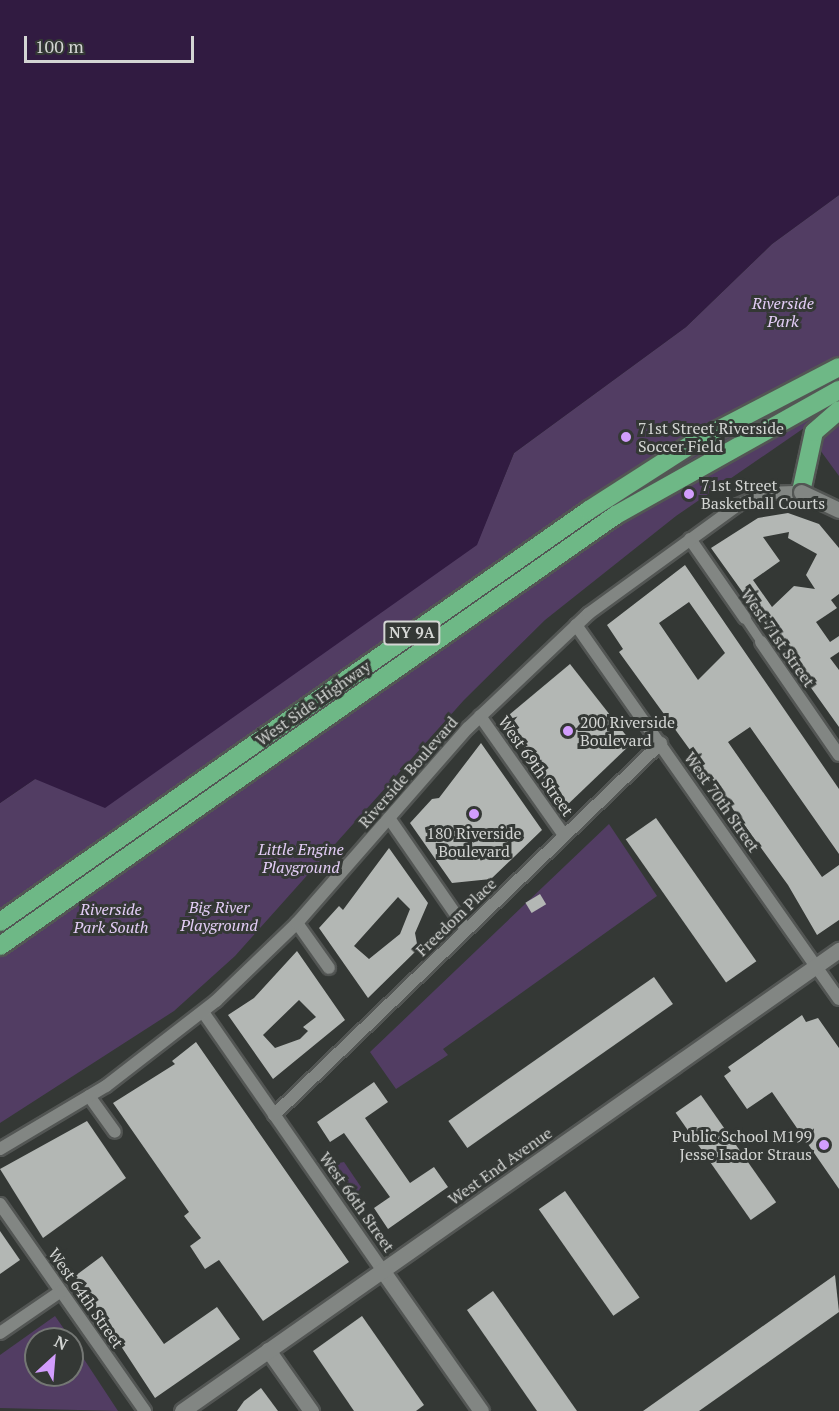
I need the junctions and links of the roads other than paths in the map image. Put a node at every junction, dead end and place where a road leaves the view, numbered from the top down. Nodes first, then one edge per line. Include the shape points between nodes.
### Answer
1 (839, 368) edge
2 (839, 390) edge
3 (839, 410) edge
4 (801, 492) junction
5 (839, 510) edge
6 (690, 538) junction
7 (745, 618) joint
8 (576, 625) junction
9 (761, 642) joint
10 (480, 716) junction
11 (661, 743) junction
12 (839, 755) edge
13 (389, 818) junction
14 (564, 834) junction
15 (0, 922) edge
16 (297, 923) junction
17 (466, 929) junction
18 (0, 946) edge
19 (839, 950) edge
20 (816, 967) junction
21 (329, 968) dead end
22 (839, 999) edge
23 (203, 1012) junction
24 (89, 1096) junction
25 (274, 1115) junction
26 (115, 1132) dead end
27 (0, 1149) edge
28 (0, 1204) edge
29 (382, 1270) junction
30 (61, 1291) junction
31 (0, 1333) edge
32 (268, 1350) junction
33 (145, 1411) edge
34 (182, 1411) edge
35 (311, 1411) edge
36 (481, 1411) edge

1 - 15 highway, West Side Highway / NY 9A via 695,442 589,510
2 - 18 highway, West Side Highway / NY 9A via 616,515
3 - 4 highway via 814,432
4 - 5 main road, bridge
4 - 6 street, Riverside Boulevard via 757,496
6 - 7 street, West 71st Street
6 - 8 street, Riverside Boulevard
7 - 9 street, West 71st Street
8 - 10 street, Riverside Boulevard
8 - 11 street, West 70th Street
9 - 12 street, West 71st Street
10 - 13 street, Riverside Boulevard
10 - 14 street, West 69th Street
11 - 14 street, Freedom Place
11 - 20 street, West 70th Street
13 - 16 street, Riverside Boulevard
13 - 17 street
14 - 17 street, Freedom Place
16 - 21 street
16 - 23 street, Riverside Boulevard
17 - 25 street, Freedom Place
19 - 20 main road, West End Avenue
20 - 22 street, West 70th Street
20 - 29 main road, West End Avenue
23 - 24 street, Riverside Boulevard
23 - 25 street, West 66th Street
24 - 26 street
24 - 27 street, Riverside Boulevard
25 - 29 street, West 66th Street
28 - 30 street, West 64th Street
29 - 32 main road, West End Avenue
29 - 36 main road, West 66th Street
30 - 31 street
30 - 33 street, West 64th Street
32 - 34 main road, West End Avenue
32 - 35 main road

